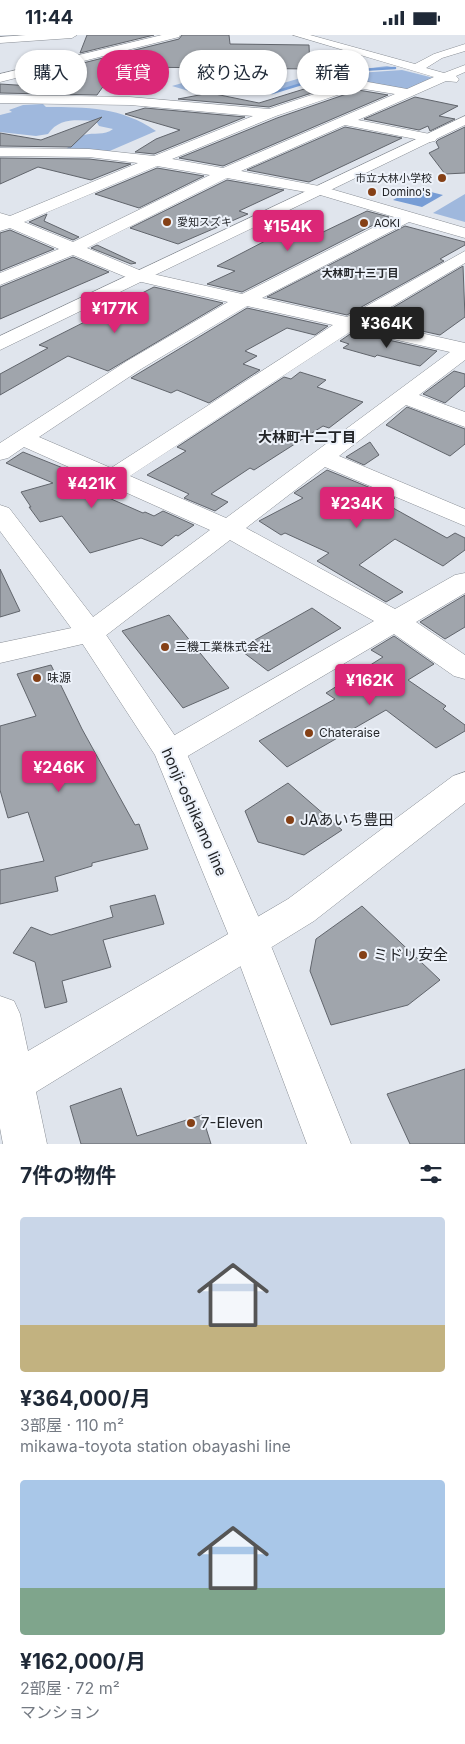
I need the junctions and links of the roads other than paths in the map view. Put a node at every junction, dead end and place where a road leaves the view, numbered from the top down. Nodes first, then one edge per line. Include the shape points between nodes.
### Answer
1 (72, 35) edge
2 (175, 35) edge
3 (298, 35) edge
4 (0, 40) edge
5 (465, 47) edge
6 (465, 68) edge
7 (416, 69) junction
8 (444, 77) junction
9 (0, 78) edge
10 (465, 82) edge
11 (410, 93) junction
12 (0, 99) edge
13 (271, 113) junction
14 (300, 116) dead end
15 (318, 118) dead end
16 (465, 120) edge
17 (347, 121) junction
18 (430, 138) junction
19 (0, 151) edge
20 (156, 161) junction
21 (225, 173) junction
22 (319, 190) junction
23 (408, 216) junction
24 (3, 222) edge
25 (465, 233) edge
26 (72, 249) junction
27 (465, 256) edge
28 (139, 276) junction
29 (1, 280) edge
30 (244, 300) junction
31 (348, 324) junction
32 (0, 344) edge
33 (465, 350) edge
34 (403, 397) junction
35 (465, 420) edge
36 (22, 438) junction
37 (0, 453) edge
38 (323, 458) junction
39 (113, 477) junction
40 (0, 513) edge
41 (465, 518) edge
42 (228, 528) junction
43 (465, 581) edge
44 (396, 622) junction
45 (90, 633) junction
46 (0, 653) edge
47 (465, 669) edge
48 (170, 752) junction
49 (465, 785) edge
50 (250, 941) junction
51 (0, 1014) edge
52 (7, 1086) edge
53 (25, 1144) edge
54 (329, 1144) edge

1 - 4 street
2 - 9 street
3 - 7 street
5 - 7 street via 438,56
6 - 8 street
7 - 8 street
8 - 10 street
8 - 11 street
11 - 13 street via 357,84
11 - 17 street
12 - 13 street via 130,101
13 - 14 street
13 - 20 street
15 - 17 street
16 - 18 street
17 - 18 street
17 - 21 street
18 - 22 street
19 - 20 street via 77,152
20 - 21 street
20 - 24 street
21 - 22 street
21 - 26 street
22 - 23 street
22 - 28 street
23 - 25 street
23 - 30 street
24 - 26 street
26 - 28 street
26 - 29 street
27 - 31 street
28 - 30 street
28 - 32 street
30 - 31 street
30 - 36 street via 134,365
31 - 33 street
31 - 39 street
33 - 34 street
34 - 35 street
34 - 38 street
36 - 37 street
36 - 39 street
38 - 41 street
38 - 42 street
39 - 42 street
40 - 45 street, honji-oshikamo line
42 - 44 street
42 - 45 street
43 - 44 street
44 - 47 street
44 - 48 street
45 - 46 street
45 - 48 street, honji-oshikamo line
48 - 50 street, honji-oshikamo line
49 - 50 street via 301,910
50 - 52 street
50 - 54 street, honji-oshikamo line
51 - 52 street
52 - 53 street

